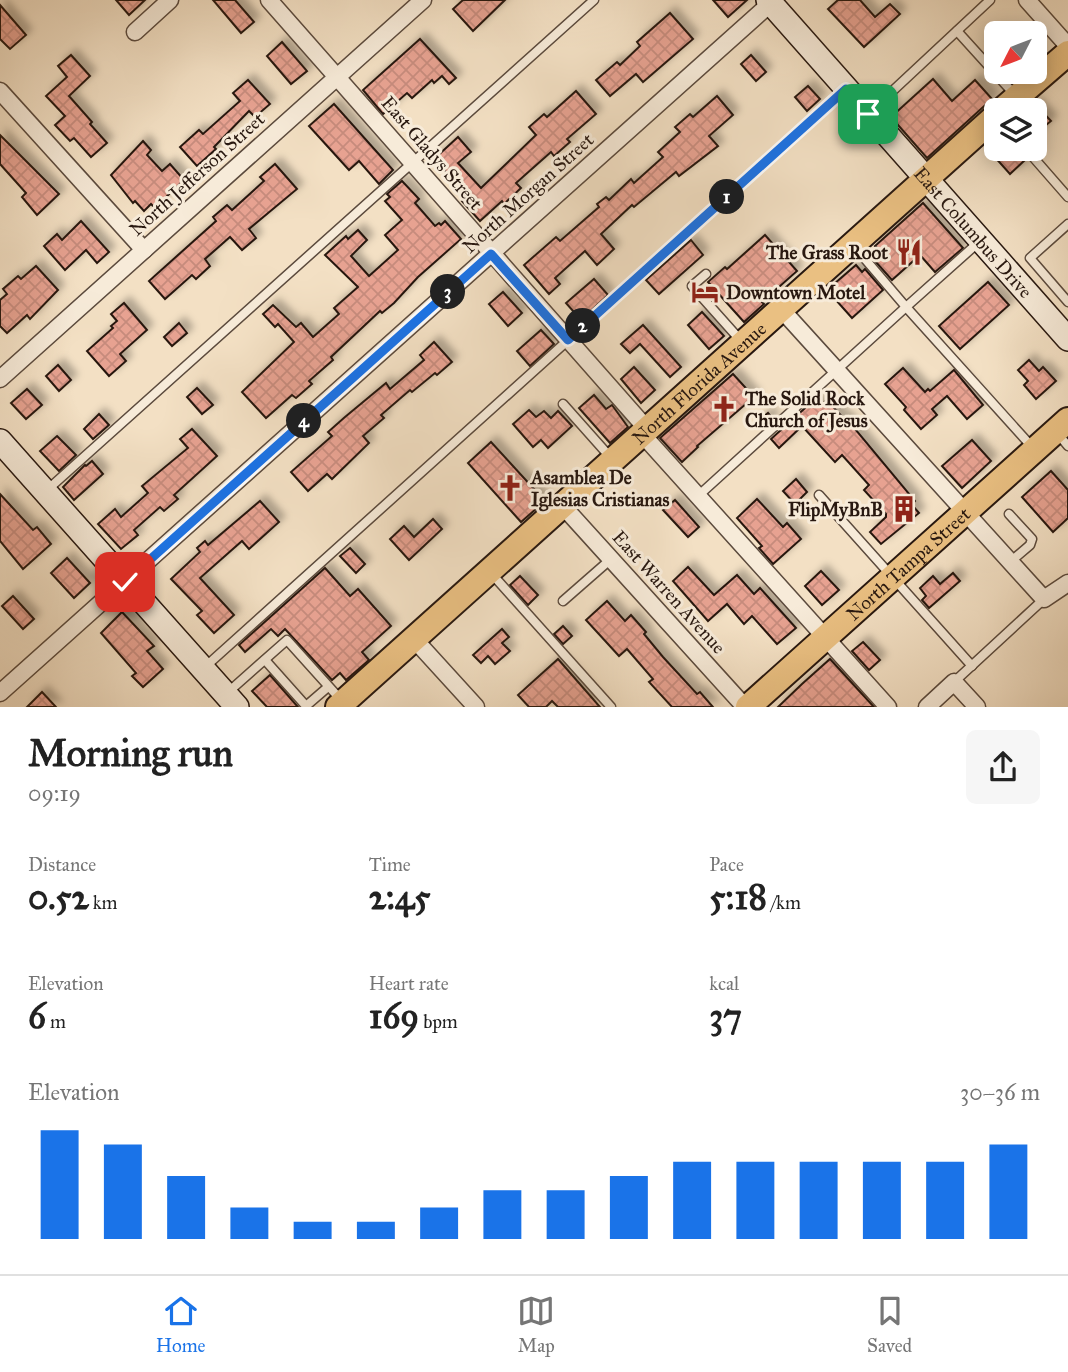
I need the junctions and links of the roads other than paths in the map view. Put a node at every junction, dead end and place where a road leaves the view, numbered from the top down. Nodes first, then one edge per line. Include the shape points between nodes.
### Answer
1 (170, 0) edge
2 (269, 0) edge
3 (423, 0) edge
4 (594, 0) edge
5 (990, 0) edge
6 (1027, 0) edge
7 (770, 2) edge
8 (957, 31) junction
9 (135, 32) dead end
10 (1068, 46) edge
11 (1068, 52) edge
12 (338, 76) junction
13 (846, 89) junction
14 (0, 91) edge
15 (1006, 98) edge
16 (1017, 98) edge
17 (868, 114) junction
18 (984, 127) edge
19 (1036, 161) edge
20 (414, 162) junction
21 (926, 180) junction
22 (1068, 197) edge
23 (1068, 223) edge
24 (980, 241) junction
25 (144, 250) junction
26 (491, 254) junction
27 (865, 260) dead end
28 (1022, 268) junction
29 (706, 274) dead end
30 (1056, 302) edge
31 (906, 307) junction
32 (782, 310) junction
33 (1067, 337) edge
34 (568, 340) junction
35 (744, 344) junction
36 (836, 370) junction
37 (0, 379) edge
38 (563, 404) dead end
39 (645, 432) junction
40 (1064, 433) edge
41 (0, 441) edge
42 (1035, 450) junction
43 (613, 460) junction
44 (46, 492) junction
45 (819, 495) dead end
46 (698, 496) junction
47 (562, 505) junction
48 (964, 513) junction
49 (1009, 514) dead end
50 (611, 559) junction
51 (1010, 562) junction
52 (489, 571) junction
53 (893, 578) junction
54 (125, 582) junction
55 (1068, 583) edge
56 (1044, 599) junction
57 (563, 601) dead end
58 (825, 638) junction
59 (415, 640) junction
60 (265, 660) junction
61 (972, 666) junction
62 (203, 669) junction
63 (954, 682) junction
64 (0, 693) edge
65 (336, 699) edge
66 (234, 704) edge
67 (476, 707) edge
68 (611, 707) edge
69 (746, 707) edge
70 (888, 707) edge
71 (927, 707) edge
72 (976, 707) edge

1 - 9 street
2 - 12 street, East Gladys Street
3 - 12 street, North Jefferson Street
4 - 20 lane
5 - 8 lane
6 - 10 street
7 - 13 main road, East Columbus Drive
7 - 26 street, North Morgan Street
8 - 15 lane
8 - 17 lane
11 - 16 main road
12 - 20 street, East Gladys Street
12 - 25 street, North Jefferson Street
13 - 17 main road, East Columbus Drive
13 - 34 lane
14 - 25 street
17 - 21 main road, East Columbus Drive
18 - 21 main road, North Florida Avenue
19 - 22 lane
20 - 26 street, East Gladys Street
20 - 44 lane
21 - 24 main road, East Columbus Drive
21 - 32 main road, North Florida Avenue
23 - 28 lane
24 - 28 main road, East Columbus Drive
24 - 31 lane
25 - 37 street, North Jefferson Street
26 - 34 street, East Gladys Street
26 - 54 street, North Morgan Street
27 - 31 lane
28 - 30 main road, East Columbus Drive
29 - 35 lane via 692,286
30 - 33 main road, East Columbus Drive
31 - 36 lane
31 - 42 lane
32 - 35 main road, North Florida Avenue
32 - 36 street
34 - 39 street, East Gladys Street
34 - 62 lane
35 - 39 main road, North Florida Avenue
36 - 46 lane
36 - 48 street
38 - 43 lane
39 - 43 main road, North Florida Avenue
39 - 46 street, East Gladys Street
40 - 42 main road, North Tampa Street
41 - 44 main road
42 - 48 main road, North Tampa Street
43 - 47 main road, North Florida Avenue
44 - 54 main road
45 - 53 lane
46 - 58 street, East Gladys Street
47 - 50 street, East Warren Avenue
47 - 52 main road, North Florida Avenue
48 - 51 street
48 - 53 main road, North Tampa Street
49 - 51 lane via 1031,539
50 - 57 lane
50 - 69 street, East Warren Avenue
51 - 56 street
52 - 59 main road, North Florida Avenue
52 - 68 lane
53 - 58 main road, North Tampa Street
53 - 61 lane
54 - 62 main road
54 - 64 street, North Morgan Street
55 - 56 street
56 - 61 lane
58 - 69 main road, North Tampa Street
58 - 70 street, East Gladys Street
59 - 65 main road, North Florida Avenue
59 - 67 street
60 - 65 lane via 306,706
60 - 65 lane via 287,640
60 - 66 lane
61 - 63 lane
62 - 66 main road
63 - 71 street
63 - 72 street

